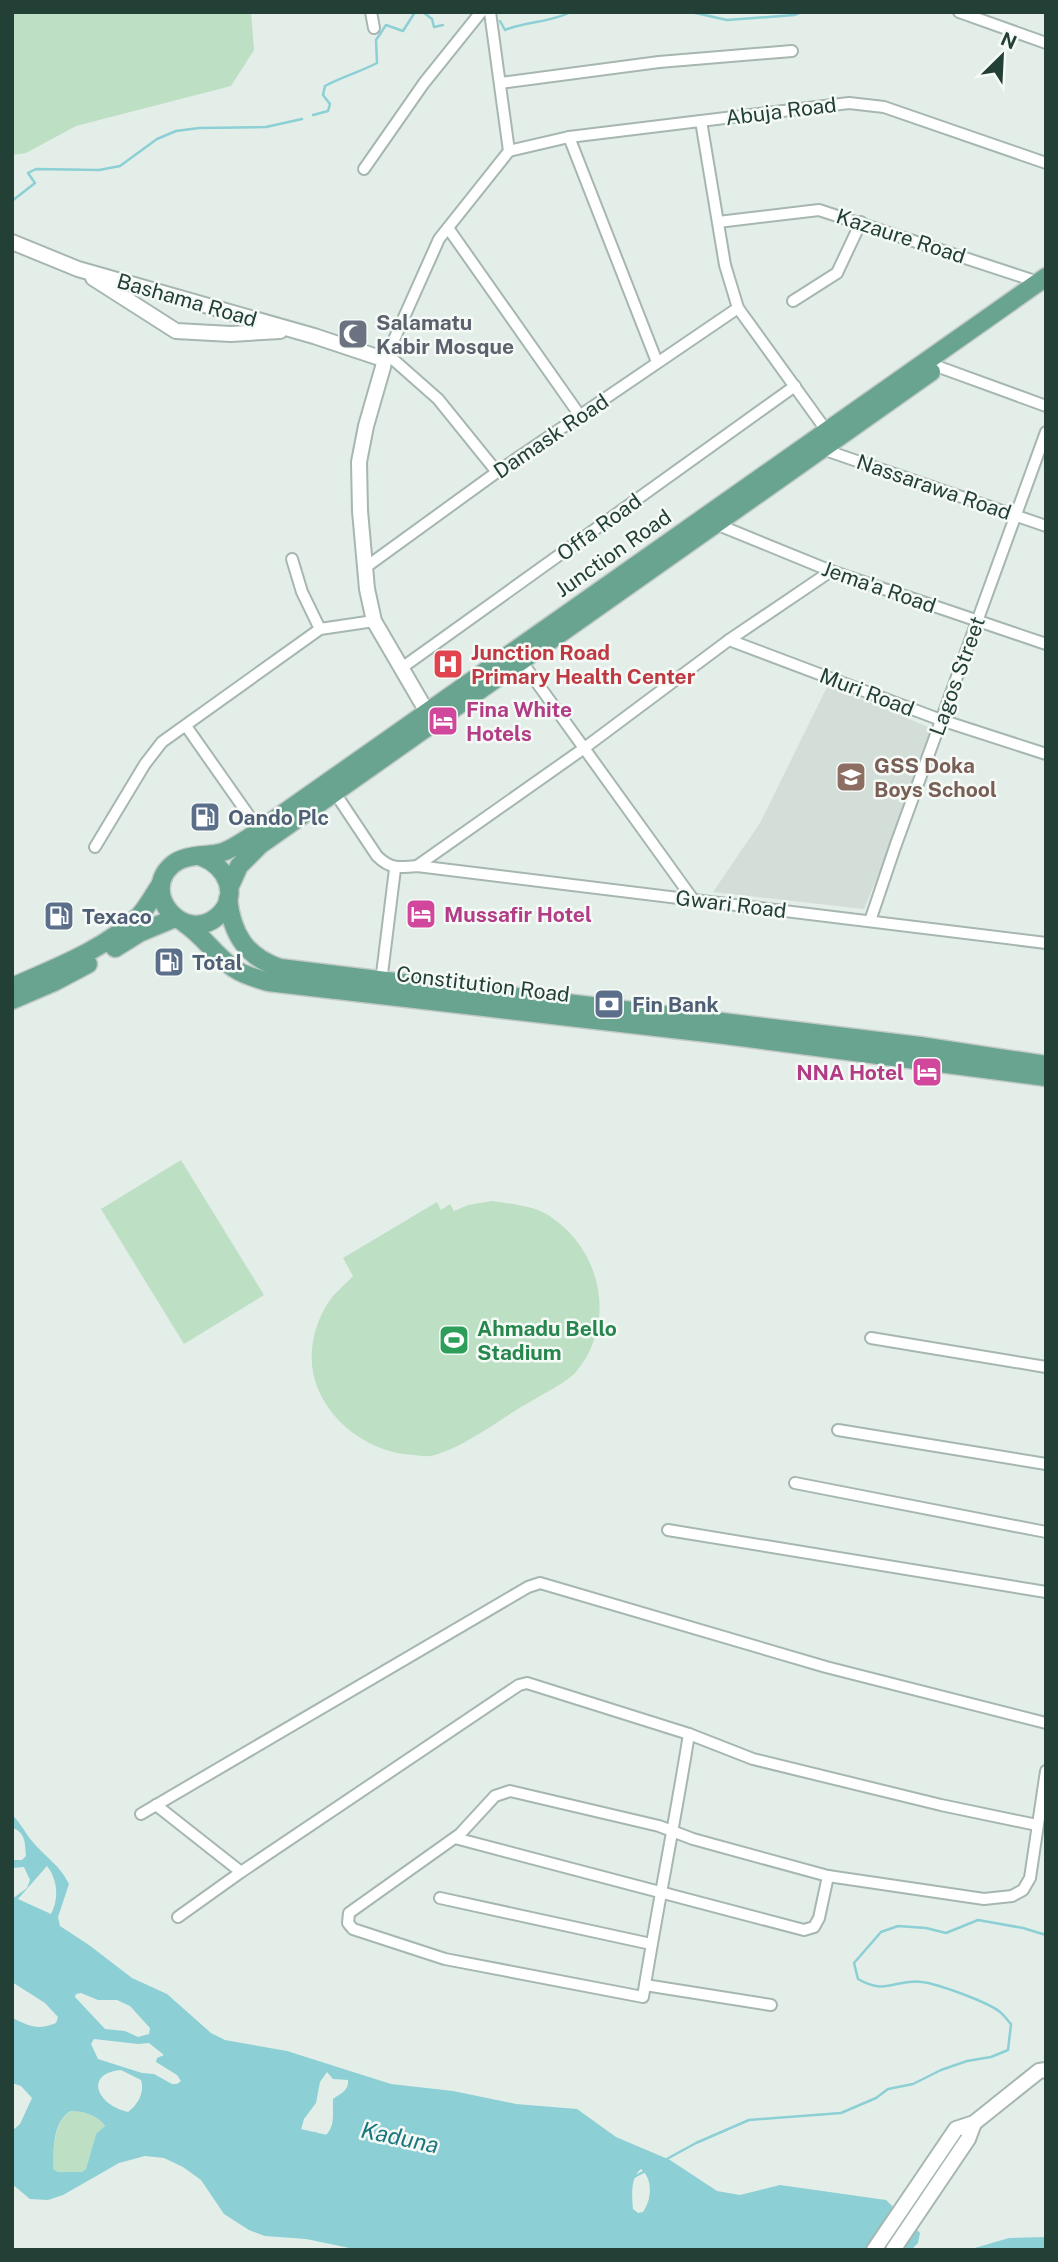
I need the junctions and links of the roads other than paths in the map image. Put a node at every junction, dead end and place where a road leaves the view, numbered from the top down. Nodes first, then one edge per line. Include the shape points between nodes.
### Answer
1 (372, 12) edge
2 (481, 12) edge
3 (490, 12) edge
4 (959, 12) edge
5 (374, 29) dead end
6 (1046, 43) edge
7 (792, 51) dead end
8 (500, 83) junction
9 (701, 121) junction
10 (569, 138) junction
11 (509, 151) junction
12 (1046, 163) edge
13 (364, 169) dead end
14 (718, 222) junction
15 (861, 222) junction
16 (448, 228) junction
17 (12, 242) edge
18 (78, 269) junction
19 (1043, 284) edge
20 (793, 301) dead end
21 (738, 308) junction
22 (296, 331) junction
23 (385, 358) junction
24 (657, 362) junction
25 (939, 367) junction
26 (795, 386) junction
27 (1046, 406) edge
28 (581, 417) junction
29 (826, 430) junction
30 (1046, 432) edge
31 (822, 449) junction
32 (497, 472) junction
33 (1016, 515) junction
34 (716, 524) junction
35 (1046, 526) edge
36 (292, 559) dead end
37 (366, 566) junction
38 (831, 571) junction
39 (374, 621) junction
40 (977, 621) junction
41 (320, 629) junction
42 (729, 640) junction
43 (1046, 644) edge
44 (522, 662) junction
45 (403, 667) junction
46 (428, 712) junction
47 (941, 720) junction
48 (186, 726) junction
49 (583, 749) junction
50 (1046, 754) edge
51 (335, 793) junction
52 (259, 831) junction
53 (95, 846) dead end
54 (202, 857) junction
55 (417, 866) junction
56 (396, 869) junction
57 (161, 884) junction
58 (229, 894) junction
59 (692, 898) junction
60 (180, 921) junction
61 (870, 922) junction
62 (1046, 943) edge
63 (381, 982) junction
64 (12, 987) edge
65 (12, 1000) edge
66 (602, 1014) junction
67 (1046, 1065) edge
68 (1046, 1077) edge
69 (871, 1338) dead end
70 (1046, 1367) edge
71 (838, 1430) dead end
72 (1046, 1464) edge
73 (795, 1483) dead end
74 (668, 1530) dead end
75 (1046, 1532) edge
76 (1046, 1592) edge
77 (1046, 1723) edge
78 (689, 1734) junction
79 (1046, 1771) edge
80 (156, 1805) junction
81 (141, 1814) dead end
82 (1037, 1825) junction
83 (674, 1830) junction
84 (456, 1838) junction
85 (1041, 1838) edge
86 (241, 1872) junction
87 (828, 1877) junction
88 (660, 1892) junction
89 (440, 1898) dead end
90 (177, 1917) dead end
91 (651, 1944) junction
92 (645, 1985) junction
93 (771, 2005) dead end
94 (1046, 2070) edge
95 (974, 2123) junction
96 (874, 2250) edge
97 (893, 2250) edge

1 - 5 street
2 - 13 street
3 - 8 street
4 - 6 street
7 - 8 street via 659,62
8 - 11 street
9 - 10 street, Abuja Road
9 - 12 street, Abuja Road via 868,104
9 - 14 street
10 - 11 street, Abuja Road
10 - 24 street
11 - 16 street
14 - 15 street, Kazaure Road via 819,209
14 - 21 street
15 - 19 street, Kazaure Road
15 - 20 street via 837,273
16 - 23 street
16 - 28 street
17 - 18 street, Bashama Road
18 - 22 street, Bashama Road
18 - 22 street, Bashama Road via 176,331
19 - 25 main road, Junction Road
19 - 29 main road, Junction Road
21 - 24 street, Damask Road
21 - 26 street
22 - 23 street, Bashama Road
23 - 32 street via 438,399
23 - 37 street via 359,462
24 - 28 street, Damask Road
25 - 27 street
25 - 31 main road, Junction Road
26 - 29 street
26 - 45 street, Offa Road
28 - 32 street, Damask Road
29 - 46 main road, Junction Road
30 - 33 street, Lagos Street
31 - 33 street, Nassarawa Road
31 - 34 main road, Junction Road
32 - 37 street, Damask Road
33 - 35 street, Nassarawa Road
33 - 40 street, Lagos Street
34 - 38 street, Jema'a Road
34 - 44 main road, Junction Road
36 - 41 street
37 - 39 street
38 - 40 street, Jema'a Road
38 - 42 street, Gwari Road
39 - 41 street
39 - 45 street
40 - 43 street, Jema'a Road
40 - 47 street, Lagos Street
41 - 48 street
42 - 47 street, Muri Road
42 - 49 street, Gwari Road
44 - 49 street
44 - 51 main road, Junction Road
45 - 46 street
46 - 52 main road, Junction Road
47 - 50 street, Muri Road
47 - 61 street, Lagos Street
48 - 52 street
48 - 53 street via 162,742 145,764
49 - 55 street, Gwari Road
49 - 59 street
51 - 56 street via 377,856
51 - 58 main road, Junction Road via 250,853 239,866
52 - 54 main road, Junction Road via 225,851
54 - 57 main road via 180,859
54 - 58 main road via 221,868
55 - 56 street, Gwari Road
55 - 59 street, Gwari Road
56 - 63 street
57 - 60 main road via 163,903
57 - 64 main road via 141,914 110,937
58 - 60 main road via 224,909 206,923
58 - 63 main road, Constitution Road via 240,937 255,957 294,971
59 - 61 street, Gwari Road
60 - 65 main road via 139,933 54,982
60 - 66 main road, Constitution Road via 232,967 268,982
61 - 62 street, Gwari Road
63 - 66 main road, Constitution Road
66 - 67 main road, Constitution Road via 920,1046
66 - 68 main road, Constitution Road
69 - 70 street
71 - 72 street
73 - 75 street
74 - 76 street
77 - 80 street via 826,1668 540,1583
78 - 82 street via 753,1759 840,1782
78 - 83 street
78 - 86 street via 534,1684 519,1685
79 - 82 street
80 - 81 street
80 - 86 street
82 - 85 street
83 - 84 street via 510,1791 495,1796
83 - 87 street
83 - 88 street
84 - 88 street
84 - 92 street via 349,1913 353,1929 445,1959 643,1997
85 - 87 street via 1030,1878 1023,1890 1012,1896 984,1899
86 - 90 street
87 - 88 street via 819,1918 814,1927 804,1930
88 - 91 street
89 - 91 street
91 - 92 street
92 - 93 street
94 - 95 street
95 - 96 street via 956,2129
95 - 97 street via 968,2139

